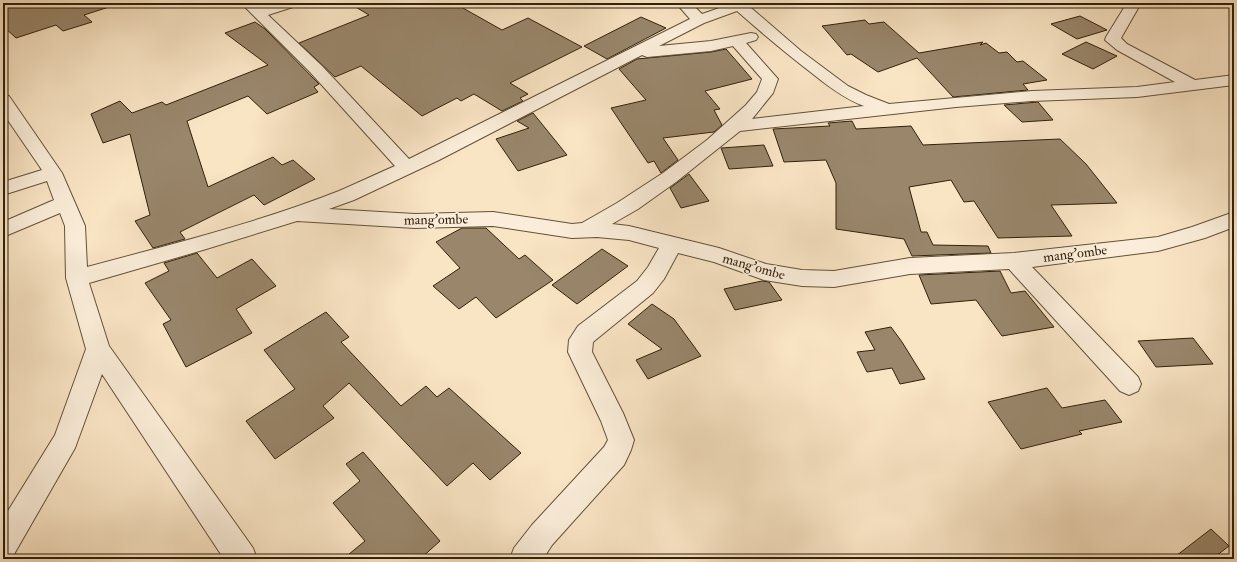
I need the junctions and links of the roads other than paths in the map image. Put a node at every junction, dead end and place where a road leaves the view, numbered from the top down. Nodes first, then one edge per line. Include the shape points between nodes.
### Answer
1 (291, 3) edge
2 (683, 3) edge
3 (1134, 3) edge
4 (743, 4) edge
5 (254, 8) edge
6 (699, 20) junction
7 (769, 30) junction
8 (737, 40) junction
9 (634, 53) junction
10 (1234, 80) edge
11 (1194, 86) junction
12 (3, 100) edge
13 (890, 109) junction
14 (737, 126) junction
15 (407, 168) junction
16 (53, 173) junction
17 (3, 190) edge
18 (66, 203) junction
19 (296, 214) junction
20 (1234, 219) edge
21 (3, 230) edge
22 (584, 231) junction
23 (672, 244) junction
24 (1014, 261) junction
25 (77, 278) junction
26 (98, 350) junction
27 (1129, 384) dead end
28 (3, 546) edge
29 (242, 559) edge
30 (525, 559) edge

1 - 5 street
2 - 6 street
3 - 11 street via 1113,40
4 - 6 street
4 - 7 street
5 - 15 street via 316,69
6 - 9 street
7 - 8 street
7 - 13 street via 842,89 860,99
8 - 9 street via 711,46
8 - 14 street via 770,79 770,84
9 - 15 street
10 - 11 street
11 - 13 street via 1137,92 1032,96
12 - 16 street
13 - 14 street
14 - 22 street via 637,201
15 - 19 street
16 - 17 street
16 - 18 street
18 - 21 street
18 - 25 street via 75,226
19 - 22 street, mang'ombe via 415,221 493,219
19 - 25 street
20 - 24 street, mang'ombe via 1198,233 1158,244
22 - 23 street, mang'ombe via 629,233
23 - 24 street, mang'ombe via 719,256 764,272 802,278 834,279 910,266
23 - 30 street via 645,288 586,333 581,340 580,352 614,421 621,440 620,445 614,456 542,535
24 - 27 street
25 - 26 street
26 - 28 street via 66,440
26 - 29 street

